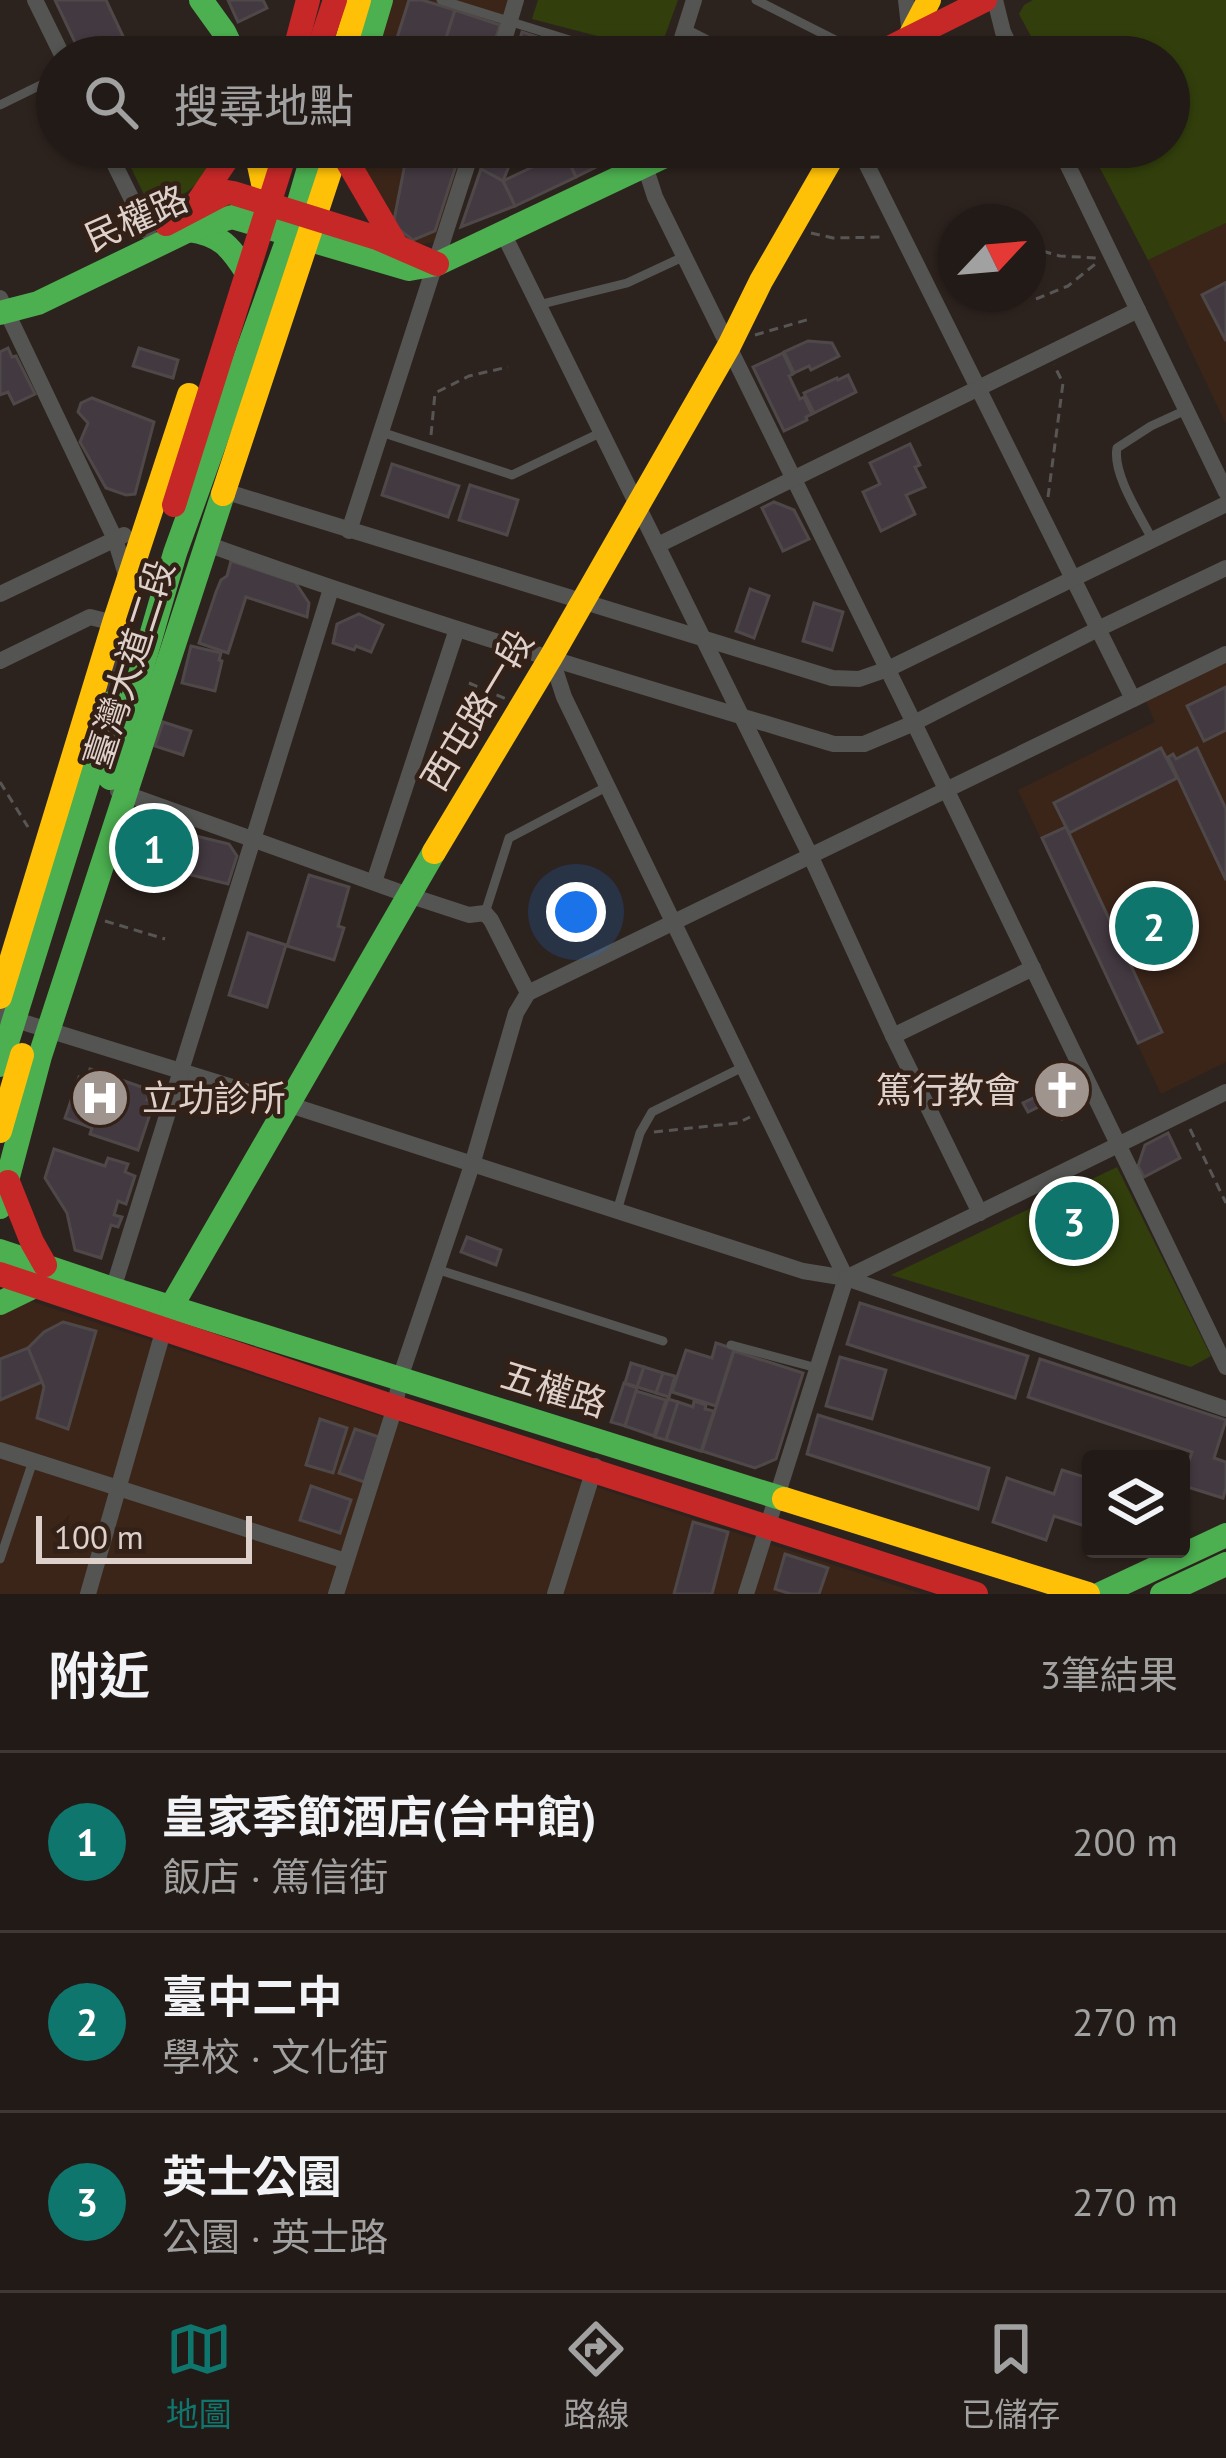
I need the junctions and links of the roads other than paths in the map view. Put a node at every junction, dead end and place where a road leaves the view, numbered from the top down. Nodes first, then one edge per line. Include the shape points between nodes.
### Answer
1 (35, 0) edge
2 (308, 0) edge
3 (334, 0) edge
4 (359, 0) edge
5 (381, 0) edge
6 (442, 0) edge
7 (517, 0) edge
8 (694, 0) edge
9 (756, 0) edge
10 (906, 0) edge
11 (929, 0) edge
12 (985, 0) edge
13 (995, 0) edge
14 (203, 4) edge
15 (509, 22) junction
16 (686, 29) junction
17 (53, 36) edge
18 (208, 36) edge
19 (226, 36) edge
20 (299, 36) edge
21 (323, 36) edge
22 (348, 36) edge
23 (370, 36) edge
24 (505, 36) edge
25 (555, 36) edge
26 (684, 36) edge
27 (700, 36) edge
28 (828, 36) edge
29 (910, 36) junction
30 (1005, 36) edge
31 (36, 87) edge
32 (0, 105) edge
33 (116, 168) edge
34 (222, 168) edge
35 (268, 168) edge
36 (277, 168) edge
37 (312, 168) edge
38 (328, 168) edge
39 (350, 168) edge
40 (467, 168) edge
41 (626, 168) edge
42 (649, 168) edge
43 (826, 168) edge
44 (869, 168) edge
45 (1068, 168) edge
46 (257, 213) junction
47 (190, 221) junction
48 (302, 226) junction
49 (148, 232) junction
50 (504, 235) junction
51 (394, 243) junction
52 (683, 257) junction
53 (241, 264) junction
54 (437, 264) junction
55 (538, 305) junction
56 (2, 307) edge
57 (1138, 310) junction
58 (729, 346) junction
59 (979, 388) junction
60 (1186, 410) junction
61 (381, 432) junction
62 (602, 432) junction
63 (795, 479) junction
64 (224, 491) junction
65 (1226, 492) edge
66 (638, 504) junction
67 (1226, 504) edge
68 (146, 524) junction
69 (349, 531) junction
70 (115, 539) junction
71 (1153, 541) junction
72 (207, 544) junction
73 (658, 545) junction
74 (1226, 568) edge
75 (1074, 579) junction
76 (128, 583) junction
77 (332, 589) junction
78 (0, 593) edge
79 (583, 601) junction
80 (115, 623) junction
81 (457, 629) junction
82 (1098, 629) junction
83 (706, 641) junction
84 (1226, 654) edge
85 (551, 657) junction
86 (0, 662) edge
87 (888, 669) junction
88 (1133, 699) junction
89 (743, 716) junction
90 (914, 723) junction
91 (97, 783) junction
92 (608, 786) junction
93 (946, 790) junction
94 (252, 838) junction
95 (812, 856) junction
96 (374, 882) junction
97 (408, 895) junction
98 (484, 914) junction
99 (674, 923) junction
100 (1033, 968) junction
101 (529, 993) junction
102 (19, 1018) edge
103 (893, 1036) junction
104 (0, 1065) edge
105 (743, 1067) junction
106 (179, 1071) junction
107 (1224, 1099) edge
108 (287, 1104) junction
109 (0, 1131) edge
110 (1118, 1147) junction
111 (472, 1165) junction
112 (4, 1195) edge
113 (617, 1211) junction
114 (980, 1213) junction
115 (0, 1251) edge
116 (436, 1269) junction
117 (0, 1274) edge
118 (41, 1275) junction
119 (846, 1278) junction
120 (113, 1288) junction
121 (0, 1303) edge
122 (168, 1318) junction
123 (663, 1340) dead end
124 (731, 1345) dead end
125 (1226, 1366) edge
126 (817, 1368) junction
127 (400, 1378) junction
128 (395, 1407) junction
129 (1226, 1409) edge
130 (601, 1442) junction
131 (0, 1450) edge
132 (33, 1461) junction
133 (593, 1470) junction
134 (118, 1489) junction
135 (776, 1496) junction
136 (766, 1526) junction
137 (1226, 1534) edge
138 (0, 1559) edge
139 (346, 1561) junction
140 (1226, 1564) edge
141 (909, 1583) edge
142 (88, 1594) edge
143 (335, 1594) edge
144 (555, 1594) edge
145 (746, 1594) edge
146 (976, 1594) edge
147 (1088, 1594) edge
148 (1100, 1594) edge
149 (1162, 1594) edge

1 - 17 street
2 - 20 main road
3 - 21 main road
4 - 22 main road
5 - 23 main road
6 - 15 lane
7 - 15 street
8 - 16 street
9 - 28 lane
10 - 29 street
11 - 29 main road
12 - 29 main road
13 - 30 street
14 - 18 main road
14 - 19 main road
15 - 24 street
15 - 25 lane
16 - 26 street
16 - 27 lane
31 - 32 lane
33 - 49 street
34 - 47 main road
35 - 46 main road, 臺灣大道二段
36 - 48 main road
37 - 48 main road, 臺灣大道二段
38 - 48 main road, 臺灣大道二段
39 - 51 main road
40 - 54 street
41 - 50 main road, 民權路
42 - 52 street
43 - 58 main road, 西屯路一段
44 - 59 street
45 - 57 street
46 - 47 main road, 民權路
46 - 48 main road, 民權路
46 - 53 main road, 臺灣大道二段
47 - 49 main road, 民權路
47 - 53 main road via 226,240
47 - 56 main road, 民權路 via 38,303
48 - 51 main road, 民權路
48 - 54 main road, 民權路 via 409,268
48 - 64 main road, 臺灣大道二段
48 - 91 main road, 臺灣大道二段
49 - 56 main road, 民權路
50 - 54 main road, 民權路
50 - 55 street
51 - 54 main road, 民權路
52 - 55 lane via 627,283
52 - 58 street
53 - 68 main road, 臺灣大道二段
53 - 91 main road, 臺灣大道二段
54 - 61 street
55 - 62 street
56 - 70 street
57 - 59 street
57 - 60 street
58 - 63 street
58 - 66 main road, 西屯路一段
59 - 63 street
59 - 75 street
60 - 65 street
60 - 71 lane via 1118,448 1115,459
61 - 62 lane via 512,475
61 - 69 street
62 - 66 street
63 - 73 street
63 - 87 street
64 - 69 street
64 - 72 main road, 臺灣大道二段
66 - 73 street
66 - 79 main road, 西屯路一段
67 - 71 street
68 - 70 street
68 - 76 main road, 臺灣大道二段
69 - 79 street
70 - 76 street
70 - 78 street
71 - 75 street
72 - 77 street
72 - 91 main road, 臺灣大道二段
73 - 83 street
74 - 82 street
75 - 82 street
75 - 87 street
76 - 80 main road, 臺灣大道二段
77 - 81 street
77 - 94 street
79 - 83 street
79 - 85 main road, 西屯路一段
80 - 86 street via 89,617
80 - 91 main road, 臺灣大道二段
81 - 85 street
81 - 96 street
82 - 88 street
82 - 90 street
83 - 87 street via 832,678
83 - 89 street
84 - 88 street
85 - 89 street
85 - 92 street
85 - 97 main road, 西屯路一段
87 - 90 street
88 - 93 street
89 - 90 street via 835,744 864,744
89 - 95 street
90 - 93 street
91 - 94 street
91 - 102 main road, 臺灣大道二段
91 - 102 main road, 臺灣大道二段 via 44,854
91 - 102 main road, 臺灣大道二段 via 86,915
92 - 98 lane via 508,838
92 - 99 street
93 - 95 street
93 - 100 street
94 - 96 street
94 - 106 street
95 - 99 street
95 - 103 street
96 - 97 street
97 - 98 street
97 - 108 main road, 西屯路一段
98 - 101 street
99 - 101 street
99 - 105 street
100 - 103 street
100 - 110 street
101 - 111 street via 516,1013
102 - 104 main road, 臺灣大道二段
102 - 106 street
102 - 109 main road, 臺灣大道二段
102 - 112 main road, 臺灣大道二段
103 - 114 street
105 - 113 lane via 652,1112
105 - 119 street
106 - 108 street
106 - 120 street
107 - 110 street
108 - 111 street
108 - 122 main road, 西屯路一段
110 - 114 street
110 - 125 street
111 - 113 street
111 - 116 street
112 - 118 main road via 22,1219
113 - 119 street
114 - 119 street
115 - 118 main road, 五權路
116 - 123 lane
116 - 127 street
117 - 118 main road, 五權路
118 - 120 main road, 五權路
118 - 121 main road
118 - 122 main road, 五權路
119 - 126 street
119 - 129 street
120 - 122 main road, 五權路
122 - 127 main road, 五權路
122 - 128 main road, 五權路
122 - 134 street
124 - 126 lane
126 - 135 street
127 - 128 street
127 - 130 main road, 五權路
128 - 133 main road, 五權路
128 - 139 street
130 - 133 street
130 - 135 main road, 五權路
131 - 132 street
132 - 134 street
132 - 138 lane
133 - 136 main road, 五權路
133 - 144 street
134 - 139 street
134 - 142 street
135 - 136 street
135 - 147 main road, 五權路
136 - 141 main road, 五權路
136 - 145 street
137 - 148 main road
139 - 143 street
140 - 149 main road
141 - 146 main road, 五權路

